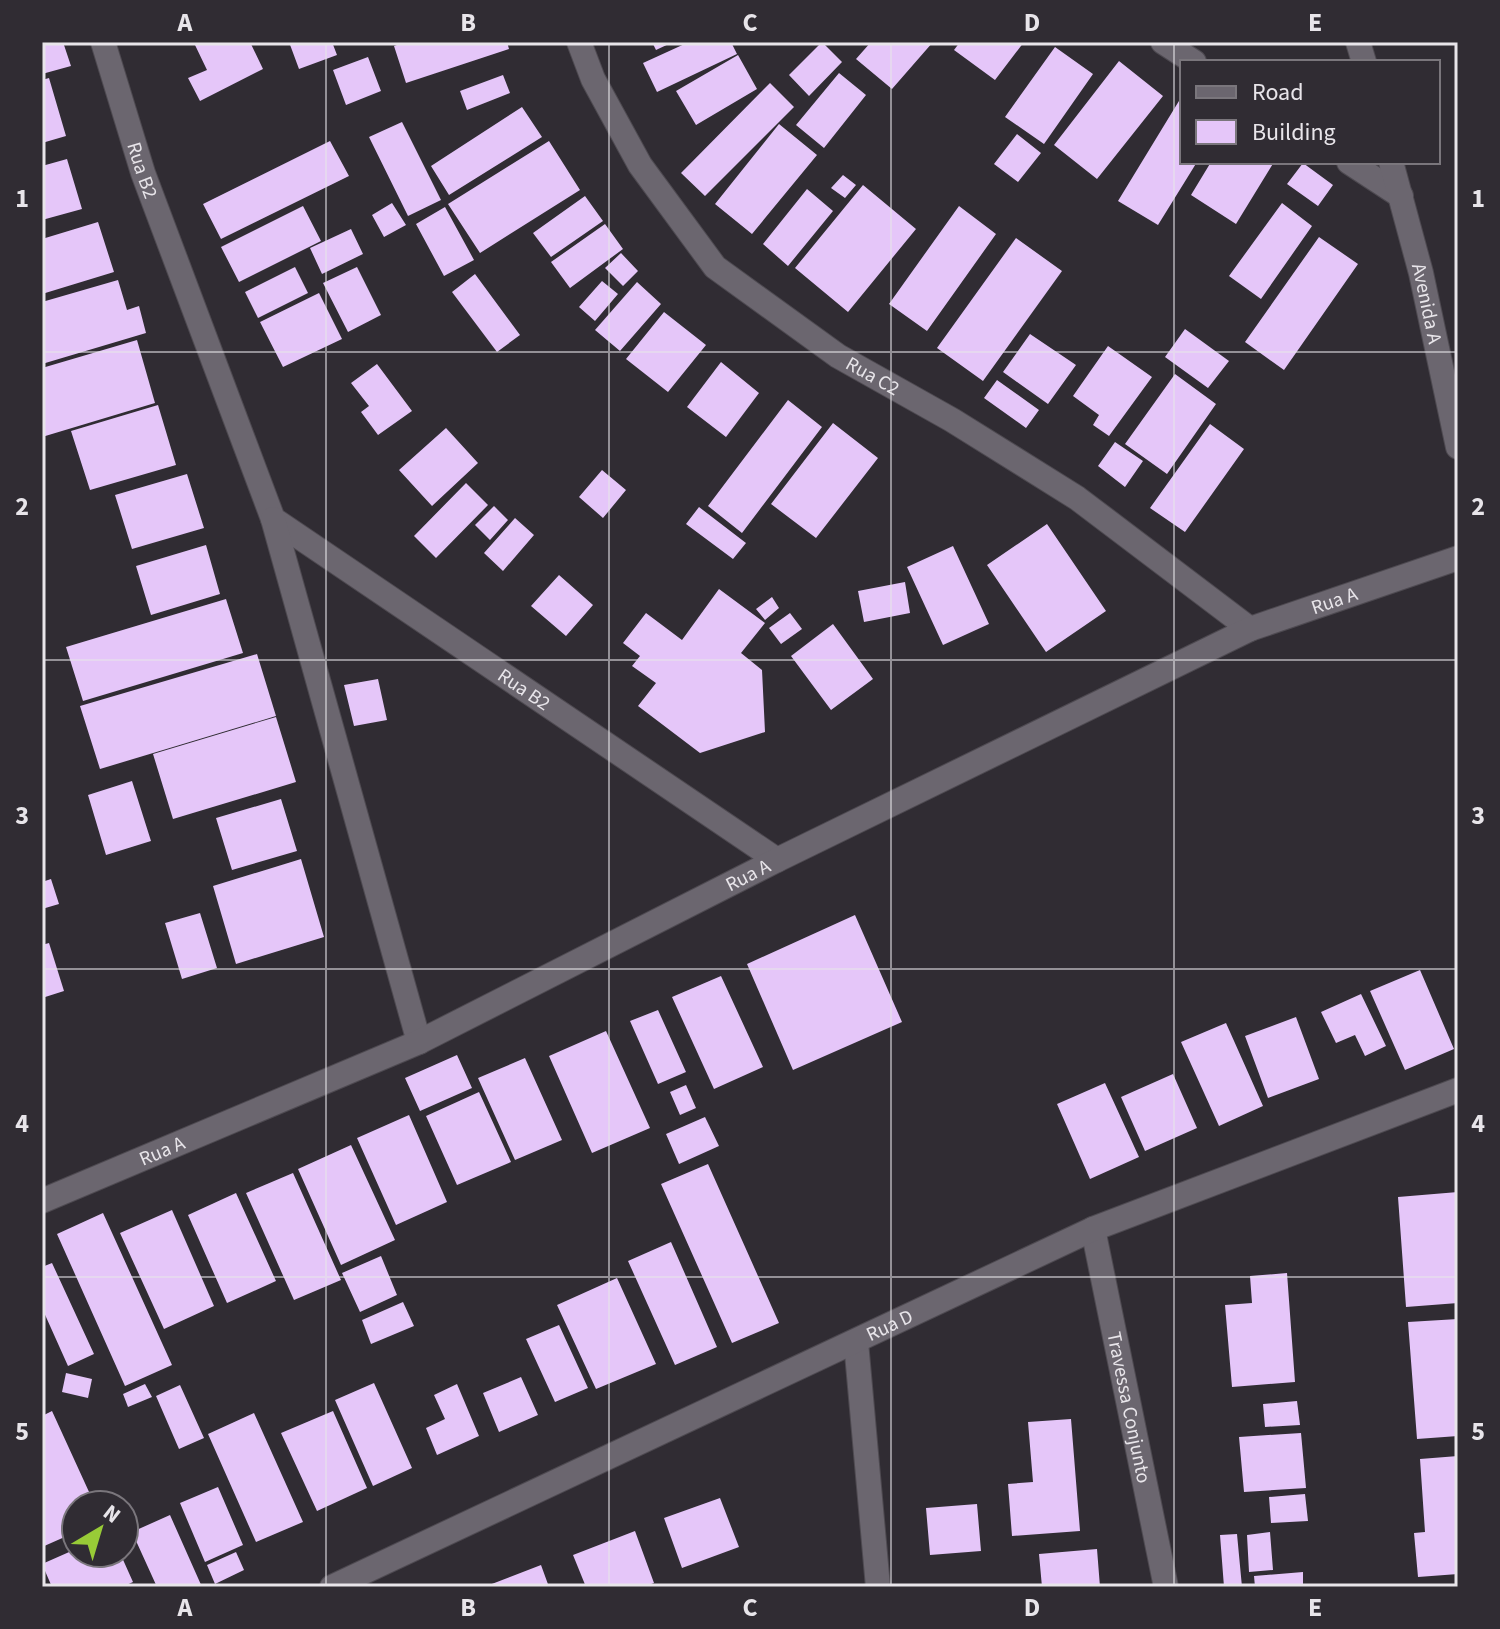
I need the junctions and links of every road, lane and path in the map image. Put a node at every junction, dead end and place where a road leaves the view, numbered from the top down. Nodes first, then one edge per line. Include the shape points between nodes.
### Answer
1 (103, 42) edge
2 (579, 42) edge
3 (1163, 42) edge
4 (1191, 60) edge
5 (1352, 164) edge
6 (1392, 164) edge
7 (1401, 196) junction
8 (1458, 447) edge
9 (273, 519) junction
10 (1458, 558) edge
11 (1250, 629) junction
12 (777, 860) junction
13 (419, 1042) junction
14 (1458, 1090) edge
15 (42, 1201) edge
16 (1093, 1229) junction
17 (856, 1342) junction
18 (332, 1587) edge
19 (878, 1587) edge
20 (1166, 1587) edge

1 - 9 street, Rua B2 via 143,173
2 - 11 street, Rua C2 via 640,165 715,267 838,356 1077,498
3 - 4 street
5 - 7 street
6 - 7 street, Avenida A
7 - 8 street, Avenida A
9 - 12 street, Rua B2
9 - 13 street, Rua B2
10 - 11 street, Rua A
11 - 12 street, Rua A
12 - 13 street, Rua A
13 - 15 street, Rua A
14 - 16 street, Rua D
16 - 17 street, Rua D
16 - 20 street, Travessa Conjunto
17 - 18 street, Rua D
17 - 19 street

